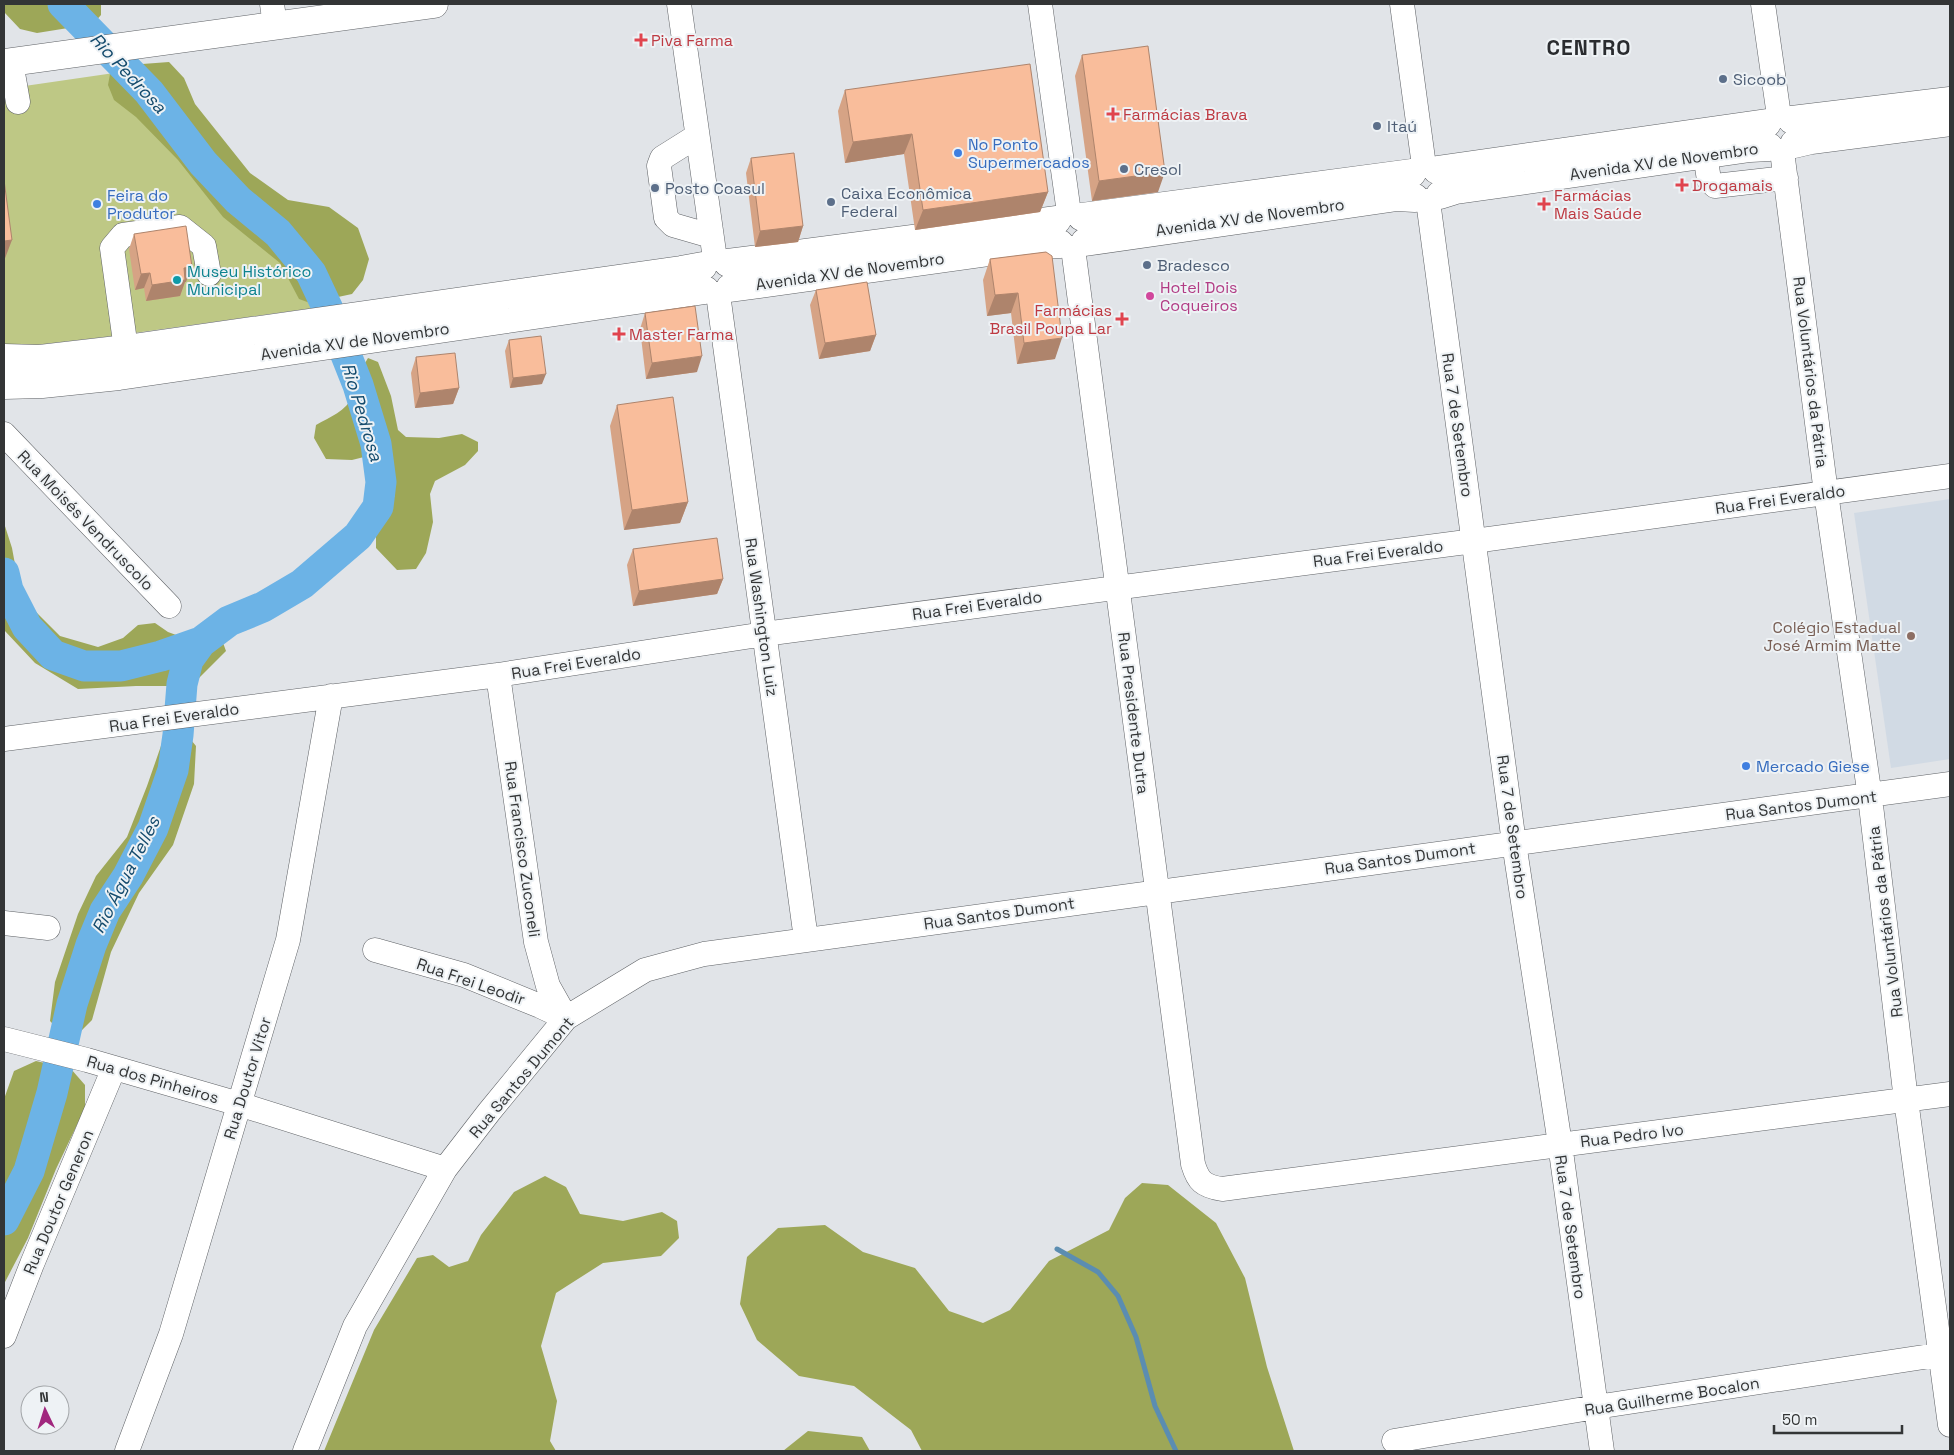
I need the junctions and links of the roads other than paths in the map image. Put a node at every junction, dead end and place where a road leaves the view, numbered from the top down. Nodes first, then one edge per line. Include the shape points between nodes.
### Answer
1 (434, 4) edge
2 (679, 4) edge
3 (1040, 4) edge
4 (1402, 4) edge
5 (1763, 4) edge
6 (273, 14) edge
7 (7, 62) edge
8 (1950, 101) edge
9 (18, 102) dead end
10 (1950, 122) edge
11 (1781, 133) junction
12 (698, 136) junction
13 (1705, 154) junction
14 (1786, 178) junction
15 (1426, 184) junction
16 (1071, 231) junction
17 (716, 271) junction
18 (208, 274) dead end
19 (303, 336) junction
20 (126, 349) junction
21 (4, 358) edge
22 (4, 385) edge
23 (4, 434) edge
24 (1950, 476) edge
25 (1826, 493) junction
26 (1474, 541) junction
27 (1118, 587) junction
28 (169, 606) dead end
29 (764, 634) junction
30 (498, 675) junction
31 (331, 696) junction
32 (4, 739) edge
33 (1950, 784) edge
34 (1870, 796) junction
35 (1514, 843) junction
36 (1157, 891) junction
37 (4, 923) edge
38 (48, 928) dead end
39 (806, 939) junction
40 (375, 950) dead end
41 (566, 1018) junction
42 (4, 1039) edge
43 (114, 1068) junction
44 (1950, 1094) edge
45 (1906, 1100) junction
46 (239, 1104) junction
47 (1560, 1144) junction
48 (445, 1168) junction
49 (1197, 1178) joint
50 (4, 1336) edge
51 (1945, 1354) edge
52 (1596, 1407) junction
53 (1950, 1425) edge
54 (1394, 1441) dead end
55 (126, 1451) edge
56 (305, 1451) edge
57 (1602, 1451) edge

1 - 6 main road
2 - 12 street, Rua Washington Luiz
3 - 16 street, Rua Presidente Dutra
4 - 15 street, Rua 7 de Setembro
5 - 11 street, Rua Voluntários da Pátria
6 - 7 main road via 131,44
7 - 9 street
8 - 11 main road, Avenida XV de Novembro
10 - 11 main road, Avenida XV de Novembro via 1811,140
11 - 13 main road, Avenida XV de Novembro
11 - 14 street, Rua Voluntários da Pátria
11 - 15 main road, Avenida XV de Novembro
12 - 17 street, Rua Washington Luiz
12 - 17 street via 662,158 659,166 666,218
13 - 14 street via 1709,180 1715,186
13 - 15 main road, Avenida XV de Novembro via 1456,190
14 - 25 street, Rua Voluntários da Pátria
15 - 16 main road, Avenida XV de Novembro
15 - 26 street, Rua 7 de Setembro
16 - 17 main road, Avenida XV de Novembro
16 - 27 street, Rua Presidente Dutra
17 - 19 main road, Avenida XV de Novembro via 672,272 364,328
17 - 29 street, Rua Washington Luiz
18 - 20 street via 204,246 180,227 123,235 112,248
19 - 20 main road, Avenida XV de Novembro
19 - 22 main road, Avenida XV de Novembro via 119,376
20 - 21 main road, Avenida XV de Novembro via 40,359
23 - 28 street, Rua Moisés Vendruscolo
24 - 25 street, Rua Frei Everaldo
25 - 26 street, Rua Frei Everaldo
25 - 34 street, Rua Voluntários da Pátria
26 - 27 street, Rua Frei Everaldo
26 - 35 street, Rua 7 de Setembro
27 - 29 street, Rua Frei Everaldo
27 - 36 street, Rua Presidente Dutra
29 - 30 street, Rua Frei Everaldo
29 - 39 street, Rua Washington Luiz
30 - 31 street, Rua Frei Everaldo
30 - 41 street, Rua Francisco Zuconeli via 536,942 548,986
31 - 32 street, Rua Frei Everaldo
31 - 46 street, Rua Doutor Vitor via 288,940
33 - 34 street, Rua Santos Dumont
34 - 35 street, Rua Santos Dumont
34 - 45 street, Rua Voluntários da Pátria
35 - 36 street, Rua Santos Dumont
35 - 47 street, Rua 7 de Setembro
36 - 39 street, Rua Santos Dumont
36 - 49 street, Rua Presidente Dutra via 1192,1164
37 - 38 street
39 - 41 street, Rua Santos Dumont via 704,954 646,970
40 - 41 street, Rua Frei Leodir via 464,976
41 - 48 street, Rua Santos Dumont
42 - 43 street, Rua dos Pinheiros
43 - 46 street, Rua dos Pinheiros
43 - 50 street, Rua Doutor Generon
44 - 45 street, Rua Pedro Ivo
45 - 47 street, Rua Pedro Ivo
45 - 51 street, Rua Voluntários da Pátria
46 - 48 street, Rua dos Pinheiros
46 - 55 street, Rua Doutor Vitor via 170,1334
47 - 49 street, Rua Pedro Ivo via 1222,1189 1210,1187
47 - 52 street, Rua 7 de Setembro
48 - 56 street, Rua Santos Dumont via 355,1326
51 - 52 street, Rua Guilherme Bocalon
51 - 53 street, Rua Voluntários da Pátria
52 - 54 street, Rua Guilherme Bocalon
52 - 57 street, Rua 7 de Setembro

